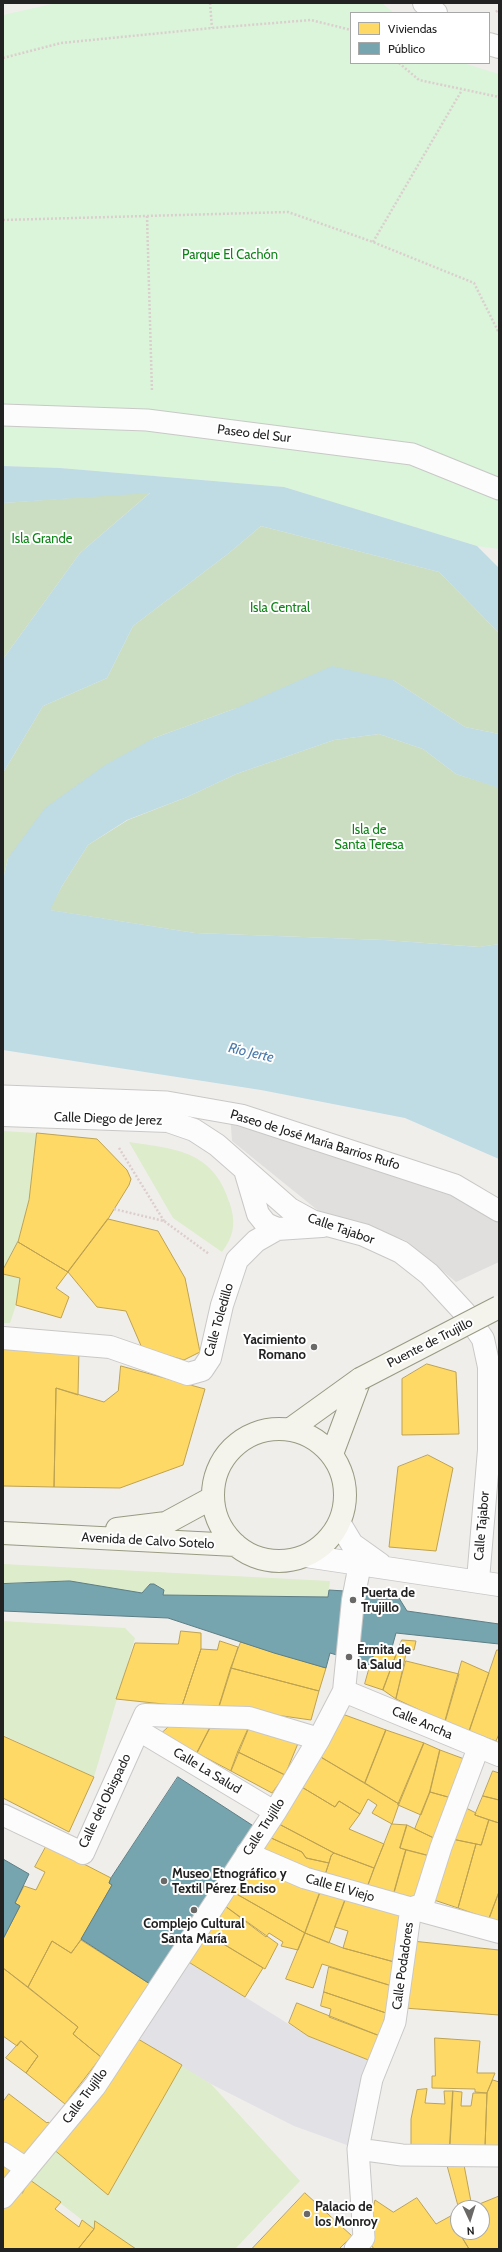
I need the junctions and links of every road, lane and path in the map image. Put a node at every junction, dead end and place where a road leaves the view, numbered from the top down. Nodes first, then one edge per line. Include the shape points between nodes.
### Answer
1 (210, 3) edge
2 (424, 3) edge
3 (499, 10) edge
4 (435, 12) edge
5 (496, 12) dead end
6 (212, 28) junction
7 (350, 30) edge
8 (3, 58) edge
9 (400, 64) edge
10 (462, 90) junction
11 (499, 97) edge
12 (147, 216) junction
13 (3, 220) edge
14 (373, 242) junction
15 (499, 333) edge
16 (3, 415) edge
17 (153, 420) junction
18 (499, 488) edge
19 (3, 1096) edge
20 (3, 1115) edge
21 (102, 1120) junction
22 (245, 1170) junction
23 (114, 1209) dead end
24 (499, 1211) edge
25 (164, 1221) junction
26 (325, 1226) junction
27 (277, 1229) junction
28 (233, 1272) junction
29 (499, 1307) edge
30 (3, 1338) edge
31 (360, 1379) junction
32 (292, 1428) junction
33 (332, 1454) junction
34 (212, 1498) junction
35 (340, 1524) junction
36 (3, 1533) edge
37 (60, 1536) junction
38 (236, 1545) junction
39 (306, 1556) junction
40 (360, 1564) junction
41 (384, 1568) junction
42 (478, 1580) junction
43 (499, 1585) edge
44 (344, 1691) junction
45 (141, 1722) junction
46 (319, 1739) junction
47 (479, 1746) junction
48 (499, 1755) edge
49 (275, 1812) junction
50 (3, 1815) edge
51 (83, 1853) joint
52 (247, 1853) junction
53 (411, 1908) junction
54 (499, 1932) edge
55 (358, 2149) junction
56 (3, 2153) edge
57 (499, 2156) edge
58 (27, 2169) junction
59 (3, 2197) edge
60 (355, 2249) edge

1 - 6 path
2 - 4 street
3 - 5 path
6 - 7 path via 311,20
6 - 8 path via 61,43
9 - 10 path via 419,80
10 - 11 path
10 - 14 path
12 - 13 path
12 - 14 path via 288,212
12 - 17 path
14 - 15 path via 474,283
16 - 17 street, Paseo del Sur
17 - 18 street, Paseo del Sur via 412,454
19 - 24 street, Paseo de José María Barrios Rufo via 167,1102 241,1115 455,1185
20 - 21 street, Calle Diego de Jerez
21 - 22 street, Calle Diego de Jerez via 168,1121 194,1130 217,1145
21 - 25 path
22 - 26 street, Calle Tajabor via 290,1209
22 - 27 street via 258,1214 266,1224
23 - 25 path
25 - 28 path
26 - 27 street, Calle Toledillo
26 - 42 street, Calle Tajabor via 364,1235 401,1252 429,1274 465,1312 483,1339 489,1367 489,1450
27 - 28 street, Calle Toledillo via 256,1240 237,1260
28 - 30 street, Calle Toledillo via 222,1305 210,1358 202,1370 188,1374 110,1347
29 - 31 main road, Puente de Trujillo, bridge
31 - 32 main road, Puente de Trujillo
31 - 33 main road
32 - 33 main road via 316,1438
32 - 34 main road via 274,1428 254,1433 236,1443 223,1459 214,1478
33 - 35 main road via 341,1470 346,1488
34 - 37 main road, Avenida de Calvo Sotelo via 166,1523
34 - 38 main road via 216,1516 224,1532
35 - 39 main road via 320,1548
35 - 41 street via 352,1544
36 - 37 main road, Avenida de Calvo Sotelo
37 - 38 main road, Avenida de Calvo Sotelo
38 - 39 main road via 252,1555 269,1561 288,1561
39 - 40 street
40 - 41 street
40 - 44 street, Calle Trujillo via 353,1600
41 - 42 street
42 - 43 street
44 - 46 street, Calle Trujillo
44 - 47 street, Calle Ancha
45 - 46 street via 249,1718
45 - 49 street, Calle La Salud
45 - 51 street, Calle del Obispado
46 - 49 street, Calle Trujillo
47 - 48 street, Calle Ancha
47 - 53 street, Calle Podadores via 441,1847 423,1904
49 - 52 street, Calle Trujillo
50 - 51 street, Calle del Obispado
52 - 53 street, Calle El Viejo via 305,1878
52 - 58 street, Calle Trujillo via 95,2086
53 - 54 street
53 - 55 street, Calle Podadores via 395,2022 372,2079
55 - 57 street via 402,2155
55 - 60 street, Calle Podadores via 364,2238
56 - 58 street
58 - 59 street, Calle Trujillo

